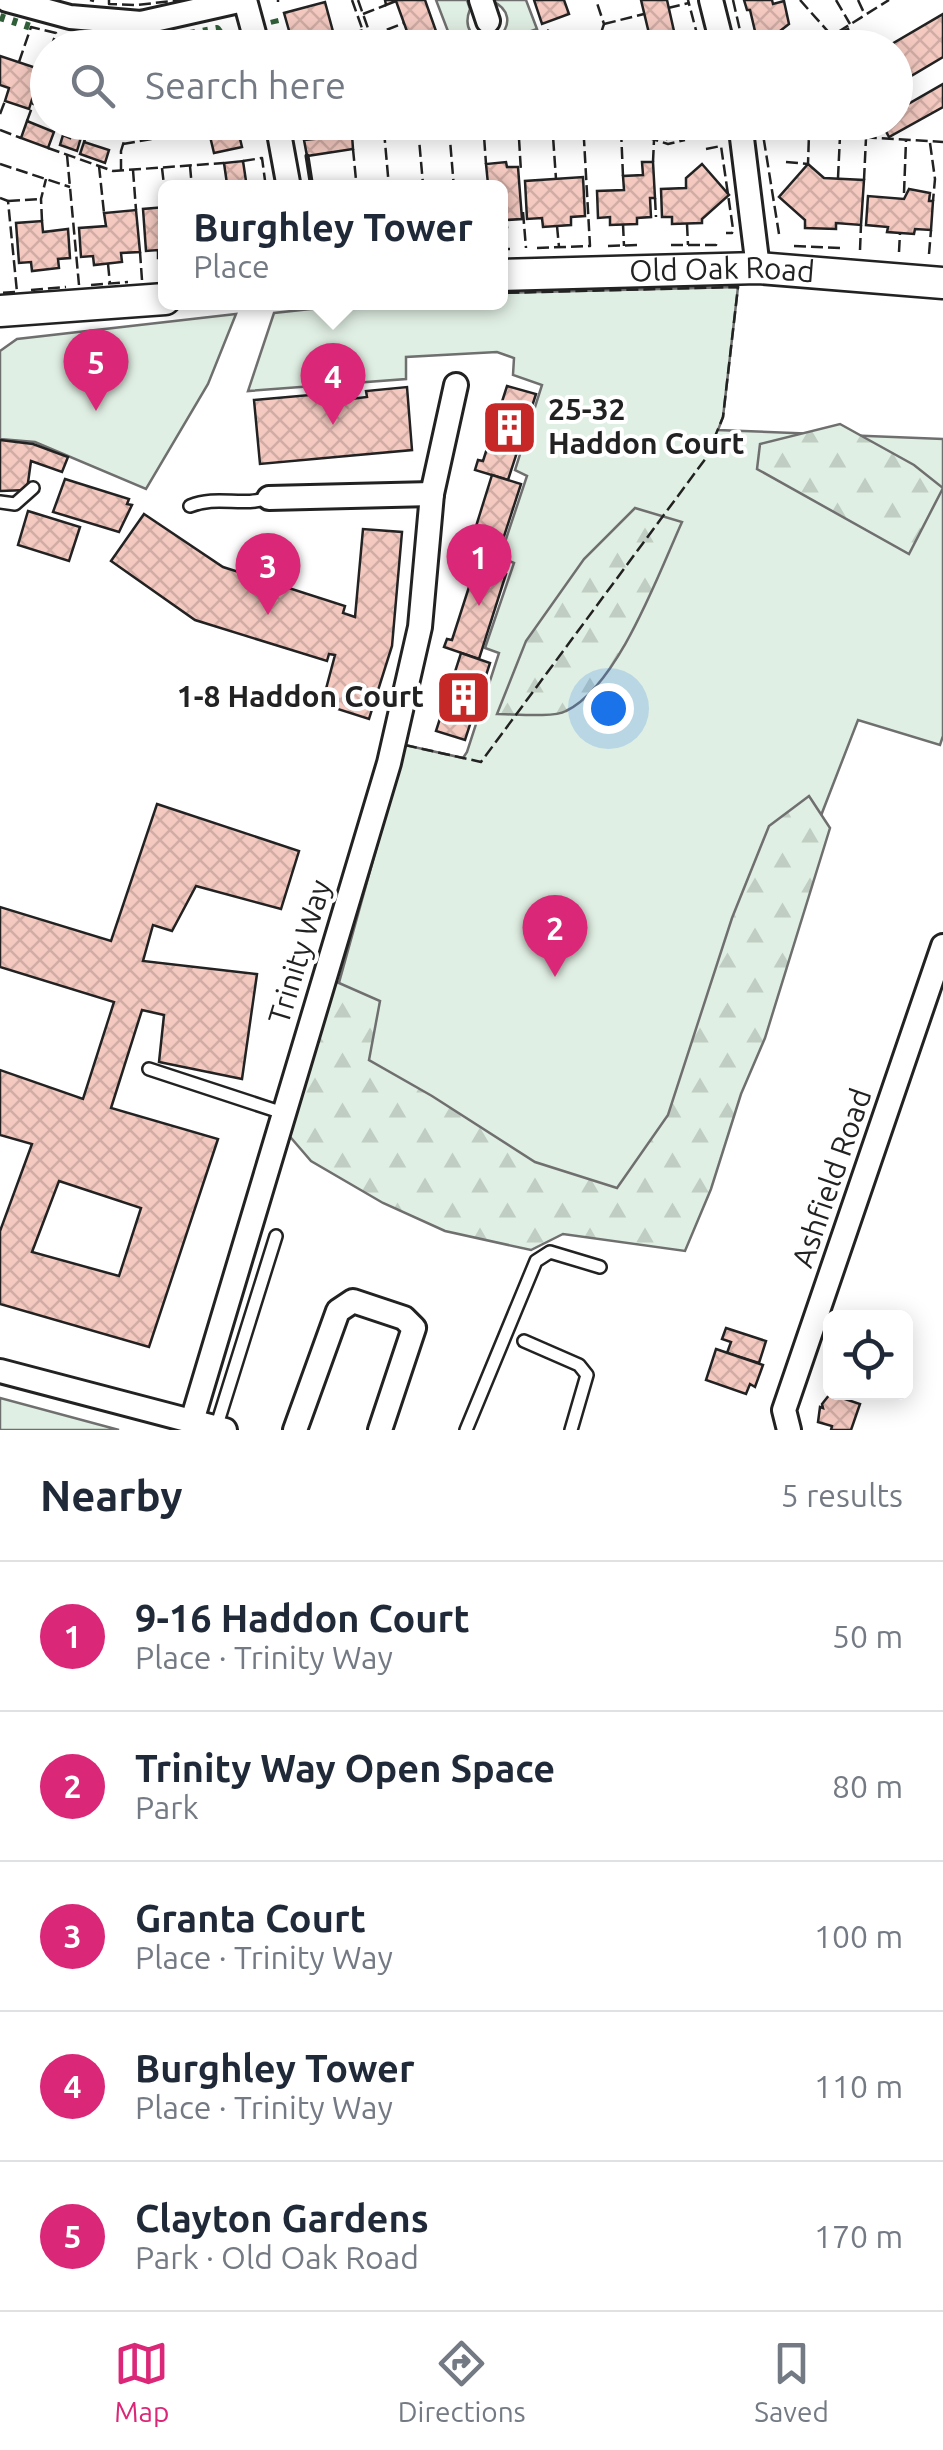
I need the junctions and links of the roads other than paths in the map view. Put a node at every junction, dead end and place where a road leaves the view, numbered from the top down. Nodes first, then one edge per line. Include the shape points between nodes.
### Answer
1 (6, 0) edge
2 (244, 0) edge
3 (711, 0) edge
4 (253, 30) edge
5 (718, 30) edge
6 (281, 140) edge
7 (742, 140) edge
8 (288, 180) edge
9 (758, 268) junction
10 (508, 275) edge
11 (943, 283) edge
12 (158, 300) edge
13 (5, 314) edge
14 (456, 386) dead end
15 (33, 488) dead end
16 (432, 494) junction
17 (269, 498) joint
18 (0, 502) edge
19 (190, 506) dead end
20 (943, 946) edge
21 (148, 1069) dead end
22 (283, 1113) junction
23 (276, 1236) dead end
24 (600, 1267) dead end
25 (524, 1341) dead end
26 (0, 1371) edge
27 (192, 1421) junction
28 (220, 1429) edge
29 (295, 1430) edge
30 (380, 1430) edge
31 (466, 1430) edge
32 (571, 1430) edge
33 (789, 1430) edge

1 - 2 street via 70,17 141,23
2 - 4 street
3 - 5 street
6 - 8 street
7 - 9 street
9 - 10 street, Old Oak Road
9 - 11 street, Old Oak Road
12 - 13 street
14 - 16 street, Trinity Way
15 - 18 lane via 15,504
16 - 17 street
16 - 22 street, Trinity Way via 420,627 389,763
17 - 19 lane
20 - 33 street, Ashfield Road via 784,1410
21 - 22 lane
22 - 27 street, Trinity Way
23 - 28 lane
24 - 31 lane via 550,1252 536,1260
25 - 32 lane via 579,1365 587,1376
26 - 27 street
27 - 28 street
29 - 30 street via 338,1311 353,1301 404,1318 414,1328

